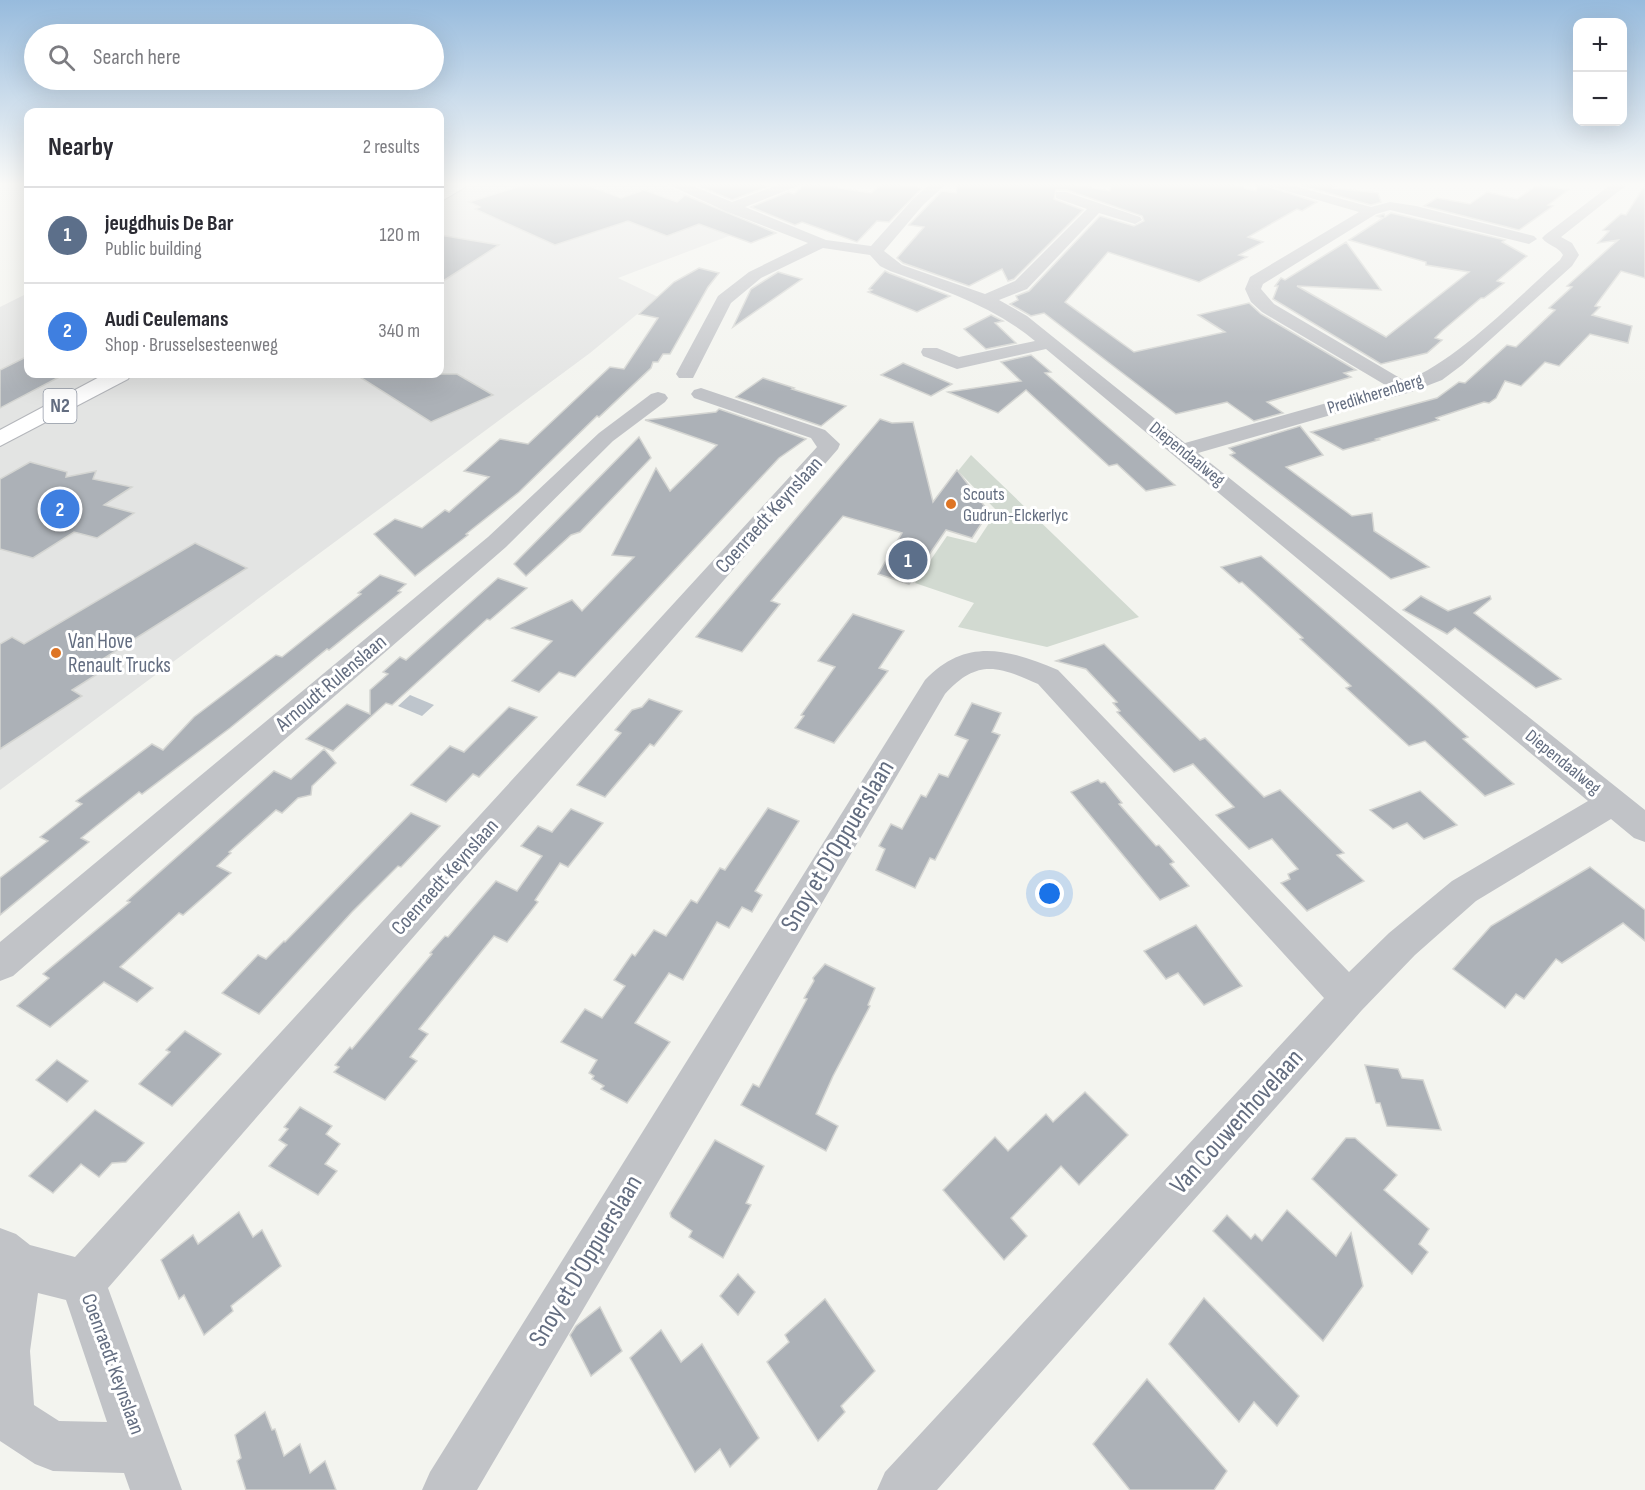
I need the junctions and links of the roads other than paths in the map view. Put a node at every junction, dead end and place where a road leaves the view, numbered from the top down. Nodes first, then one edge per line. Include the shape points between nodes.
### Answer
1 (802, 253) edge
2 (876, 253) edge
3 (1053, 253) edge
4 (1303, 253) edge
5 (1553, 253) edge
6 (1570, 253) edge
7 (1566, 263) junction
8 (985, 300) junction
9 (1050, 343) junction
10 (930, 352) dead end
11 (113, 378) edge
12 (675, 384) junction
13 (1404, 388) junction
14 (0, 440) edge
15 (1183, 450) junction
16 (1613, 802) junction
17 (1645, 829) edge
18 (0, 964) edge
19 (1349, 998) junction
20 (9, 1257) edge
21 (83, 1282) junction
22 (149, 1469) edge
23 (448, 1490) edge
24 (903, 1490) edge

1 - 12 street, Arnoudt Rulenslaan via 755,275 724,300
2 - 8 street, Diependaalweg via 896,268
3 - 8 street via 1021,285
4 - 13 street via 1256,281 1253,289 1257,298
5 - 7 street
6 - 7 street
7 - 13 street, Predikherenberg via 1455,361 1435,376
8 - 9 street, Diependaalweg via 1021,320
9 - 10 street via 957,363
9 - 15 street, Diependaalweg
11 - 14 main road, N2
12 - 18 street, Arnoudt Rulenslaan via 606,437 497,542
12 - 21 street, Coenraedt Keynslaan via 818,434 829,444 827,449
13 - 15 street, Predikherenberg
15 - 16 street, Diependaalweg
16 - 17 street, Diependaalweg
16 - 19 street, Van Couwenhovelaan via 1464,891 1402,944
19 - 23 street, Snoy et D'Oppuerslaan via 1048,677 1012,661 987,658 948,670
19 - 24 street, Van Couwenhovelaan
20 - 21 street
20 - 22 street via 6,1351 10,1419 53,1446
21 - 22 street, Coenraedt Keynslaan

